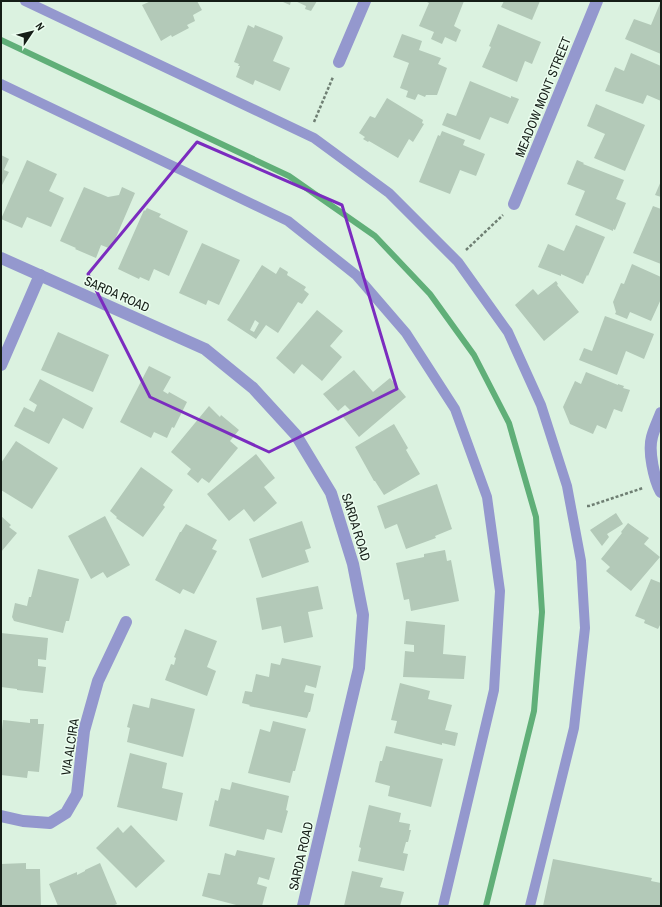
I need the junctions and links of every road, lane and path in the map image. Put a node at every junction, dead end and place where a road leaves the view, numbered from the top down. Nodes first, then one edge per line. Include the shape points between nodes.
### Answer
1 (25, 1) edge
2 (365, 1) edge
3 (597, 1) edge
4 (339, 62) joint
5 (1, 84) edge
6 (307, 120) dead end
7 (514, 204) joint
8 (461, 245) dead end
9 (466, 250) junction
10 (470, 256) dead end
11 (1, 258) edge
12 (40, 275) junction
13 (1, 365) edge
14 (661, 413) edge
15 (659, 488) edge
16 (585, 505) dead end
17 (126, 622) dead end
18 (1, 816) edge
19 (303, 906) edge
20 (443, 906) edge
21 (530, 906) edge

1 - 21 lane via 314,138 389,194 458,262 508,332 541,405 567,486 581,561 585,628 574,728
2 - 4 street
3 - 7 street, MEADOW MONT STREET
4 - 6 path via 314,124
5 - 20 lane via 288,221 356,275 406,334 455,409 487,497 500,591 494,690
7 - 9 path
8 - 9 path
9 - 10 path
11 - 12 street, SARDA ROAD
12 - 13 street
12 - 19 street, SARDA ROAD via 205,349 253,388 296,435 331,493 353,564 363,615 359,668
14 - 15 street via 651,438 652,463
15 - 16 path
17 - 18 street, VIA ALCIRA via 98,682 84,731 77,794 66,813 50,823

